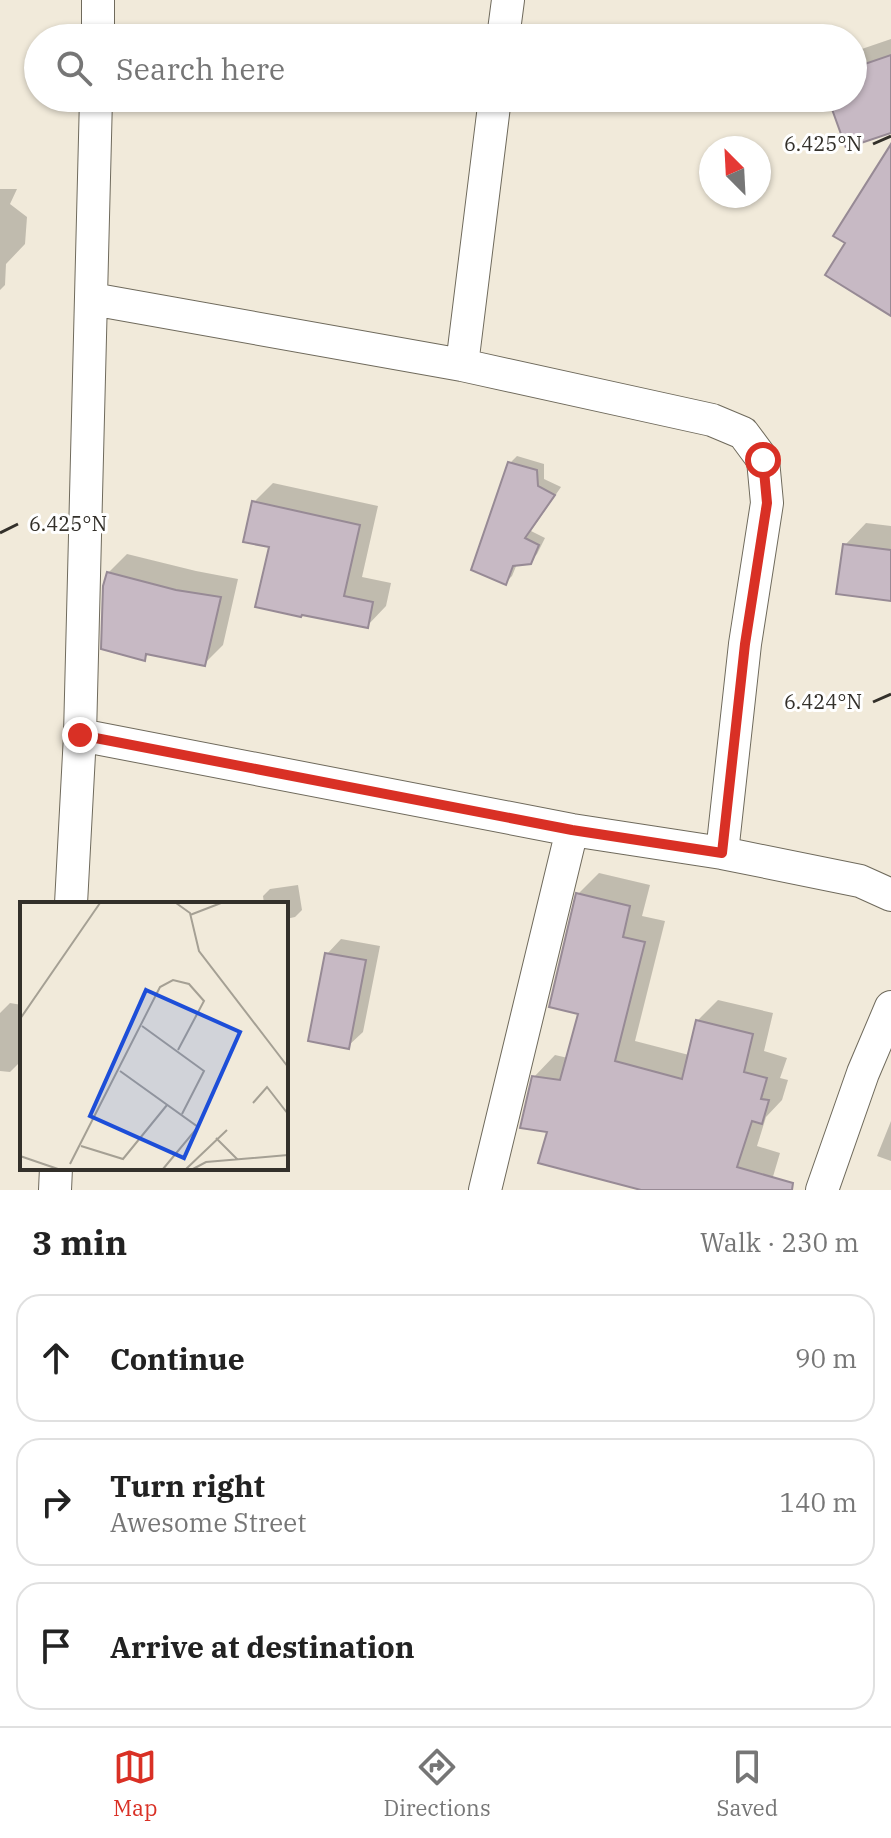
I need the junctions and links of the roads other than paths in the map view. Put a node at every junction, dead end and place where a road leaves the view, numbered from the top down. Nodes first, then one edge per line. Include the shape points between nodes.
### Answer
1 (98, 0) edge
2 (508, 0) edge
3 (98, 24) edge
4 (505, 24) edge
5 (96, 112) edge
6 (493, 112) edge
7 (92, 299) junction
8 (462, 365) junction
9 (80, 735) junction
10 (572, 830) junction
11 (722, 853) junction
12 (891, 895) edge
13 (71, 902) edge
14 (891, 1007) edge
15 (56, 1170) edge
16 (55, 1190) edge
17 (485, 1190) edge
18 (822, 1190) edge

1 - 3 street
2 - 4 street
5 - 7 street
6 - 8 street
7 - 8 street
7 - 9 street
8 - 11 street via 712,420 743,433 763,460 767,503
9 - 10 street
9 - 13 street
10 - 11 street
10 - 17 street
11 - 12 street via 860,881
14 - 18 street
15 - 16 street

